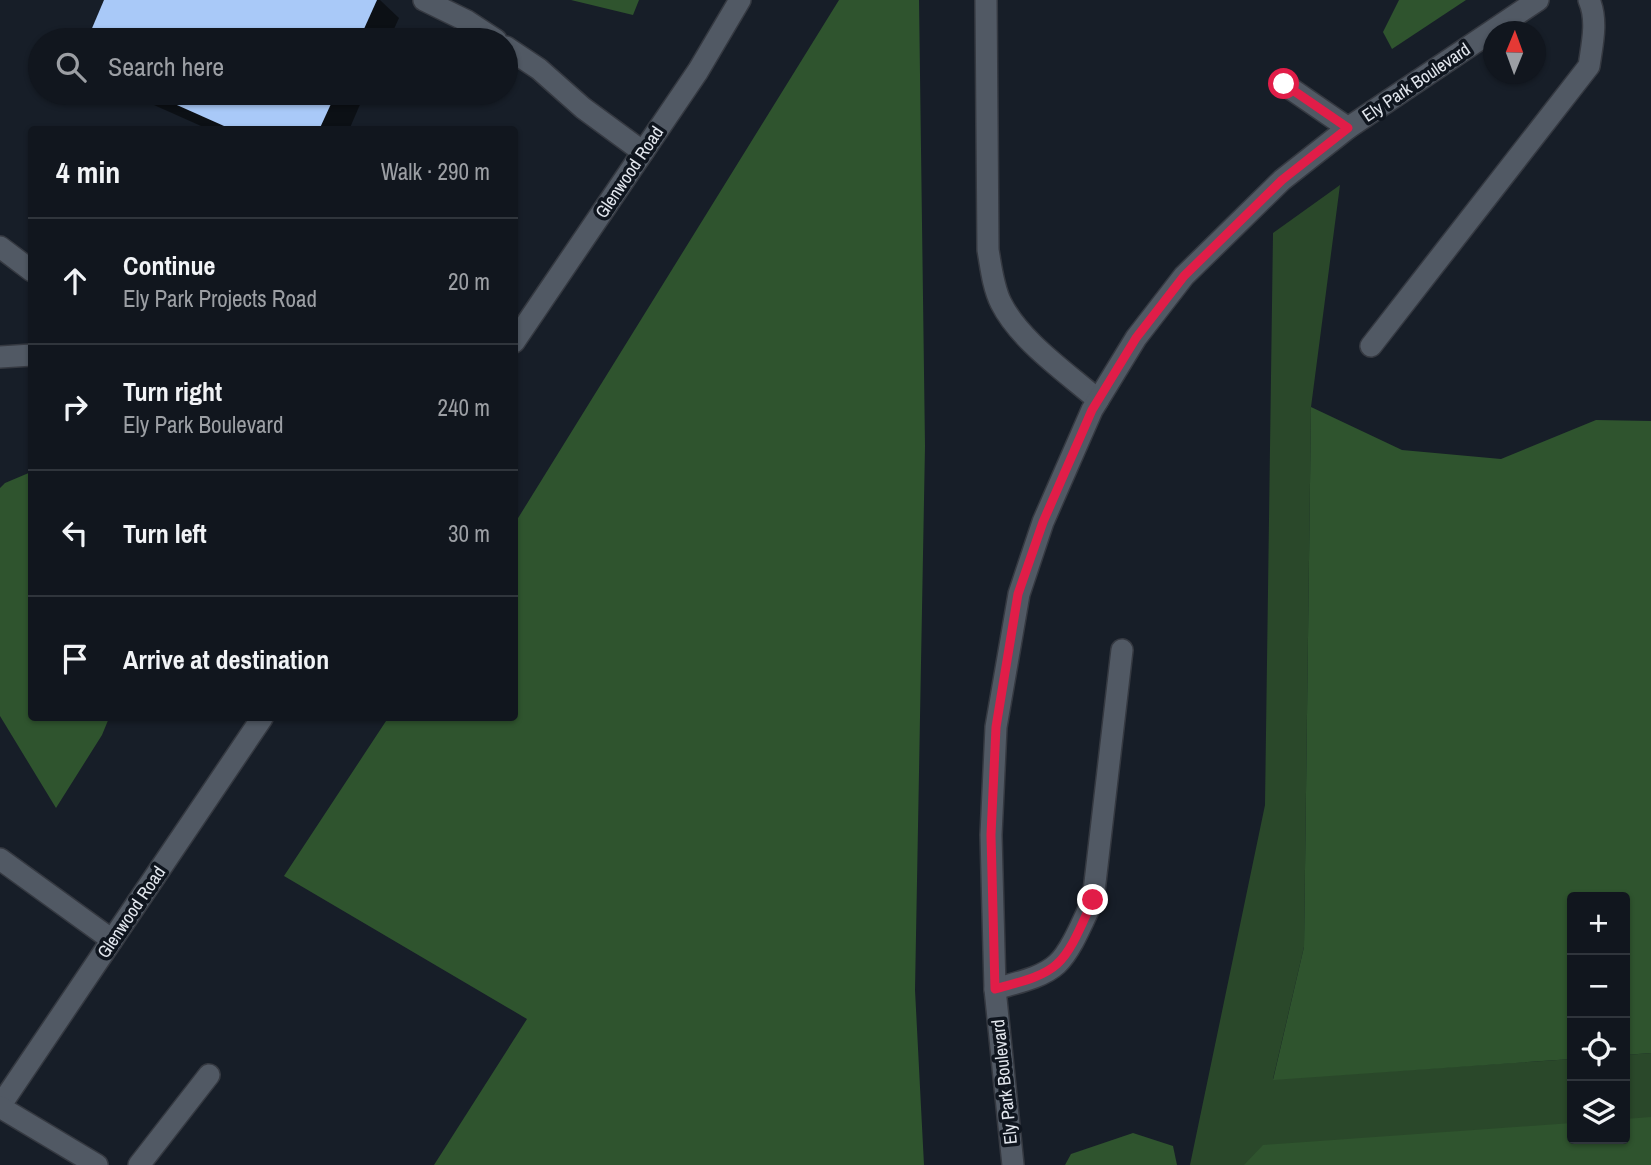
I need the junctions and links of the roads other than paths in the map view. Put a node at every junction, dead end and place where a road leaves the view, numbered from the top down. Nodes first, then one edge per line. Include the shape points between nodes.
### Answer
1 (424, 0) edge
2 (740, 0) edge
3 (986, 0) edge
4 (1538, 0) edge
5 (1589, 0) edge
6 (478, 28) edge
7 (518, 55) edge
8 (1284, 84) dead end
9 (1348, 128) junction
10 (643, 152) junction
11 (0, 247) edge
12 (28, 268) edge
13 (518, 336) edge
14 (1371, 346) dead end
15 (28, 355) edge
16 (0, 357) edge
17 (1098, 400) junction
18 (1122, 650) dead end
19 (260, 721) edge
20 (0, 859) edge
21 (112, 940) junction
22 (995, 989) junction
23 (209, 1075) dead end
24 (0, 1107) edge
25 (97, 1165) edge
26 (139, 1165) edge
27 (1013, 1165) edge

1 - 6 street
2 - 10 street, Glenwood Road
3 - 17 street via 988,250 994,282 1016,328
4 - 9 street, Ely Park Boulevard
5 - 14 street via 1593,9 1589,66
7 - 10 street
8 - 9 street
9 - 17 street, Ely Park Boulevard via 1282,180 1184,276 1136,338
10 - 13 street, Glenwood Road
11 - 12 street
15 - 16 street
17 - 22 street, Ely Park Boulevard via 1043,522 1018,594 996,727 991,835
18 - 22 street via 1093,900 1058,964 1035,977
19 - 21 street, Glenwood Road
20 - 21 street
21 - 24 street, Glenwood Road
22 - 27 street, Ely Park Boulevard
23 - 26 street
24 - 25 street

